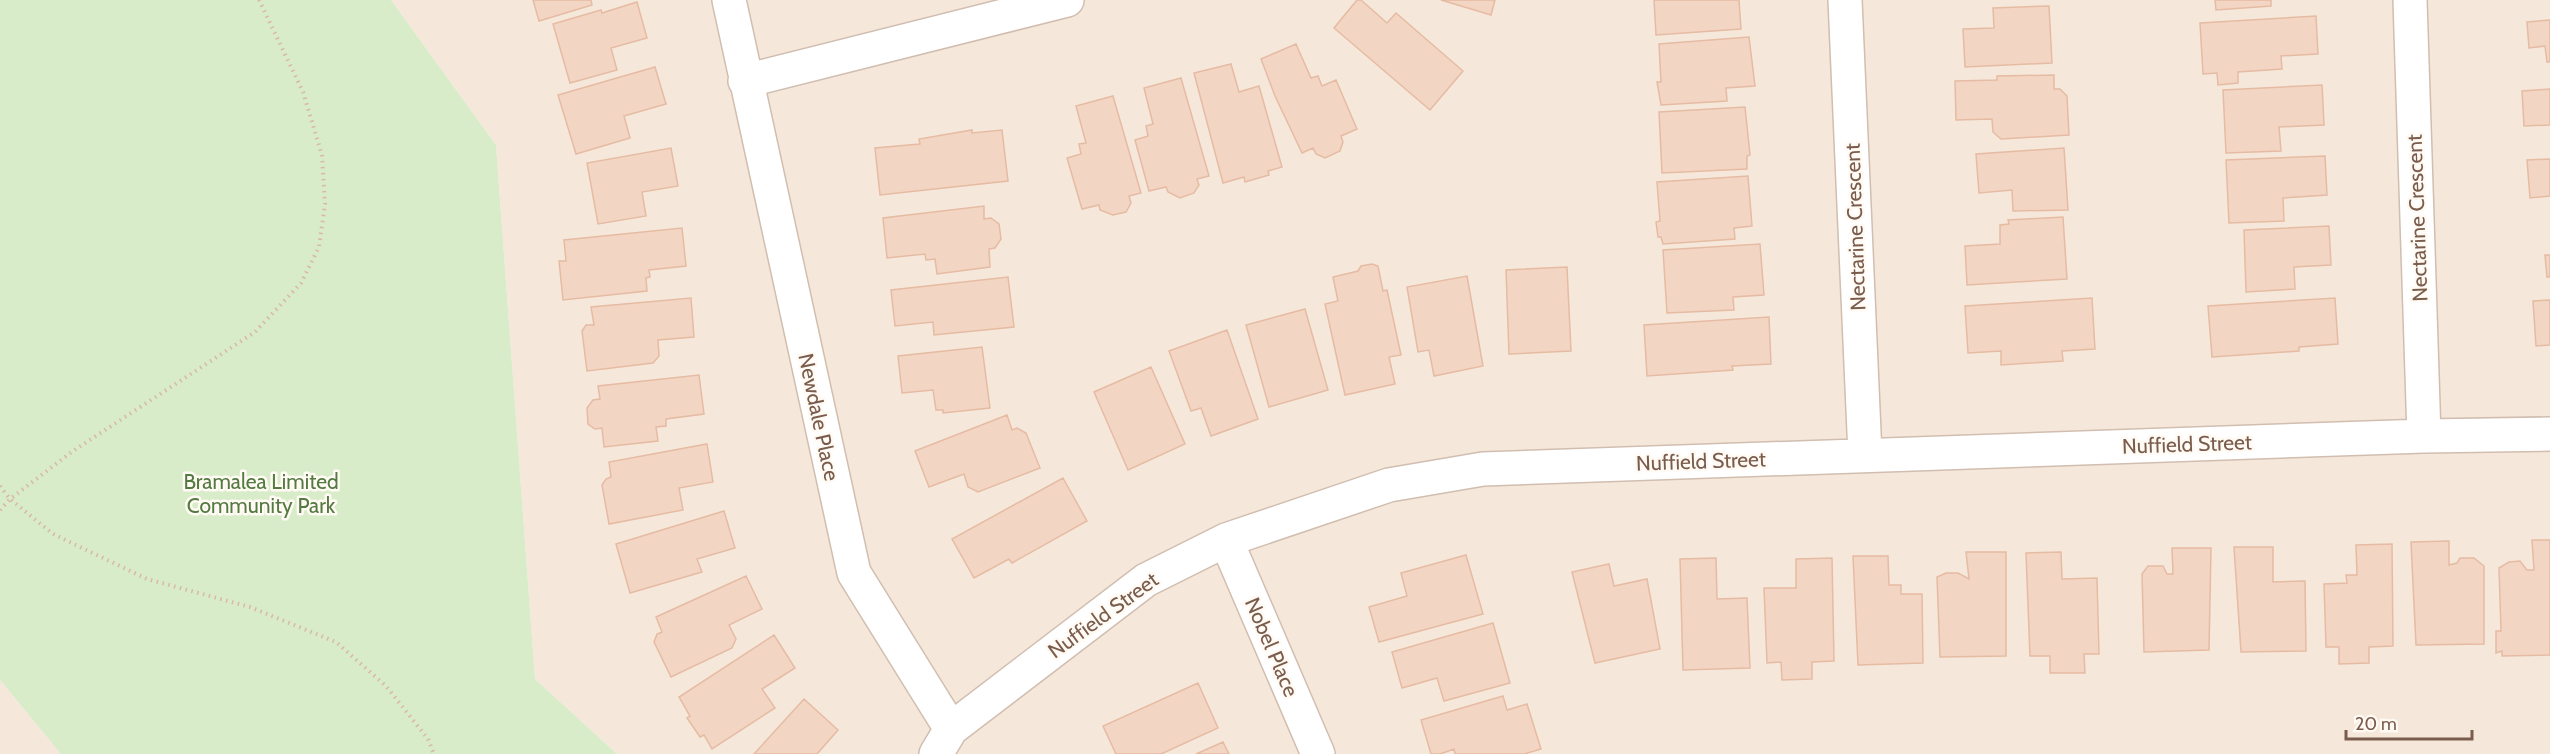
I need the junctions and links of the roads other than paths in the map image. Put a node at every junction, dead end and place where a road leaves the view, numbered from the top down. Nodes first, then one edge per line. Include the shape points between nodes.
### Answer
1 (729, 0) edge
2 (1067, 0) edge
3 (1845, 0) edge
4 (2410, 0) edge
5 (745, 81) junction
6 (2550, 434) edge
7 (2424, 436) junction
8 (1864, 455) junction
9 (1226, 540) junction
10 (944, 742) edge
11 (1318, 754) edge

1 - 5 street, Newdale Place
2 - 5 street
3 - 8 street, Nectarine Crescent
4 - 7 street, Nectarine Crescent
5 - 10 street, Newdale Place via 854,573
6 - 7 street, Nuffield Street
7 - 8 street, Nuffield Street
8 - 9 street, Nuffield Street via 1483,469 1389,485
9 - 10 street, Nuffield Street via 1146,580
9 - 11 street, Nobel Place

